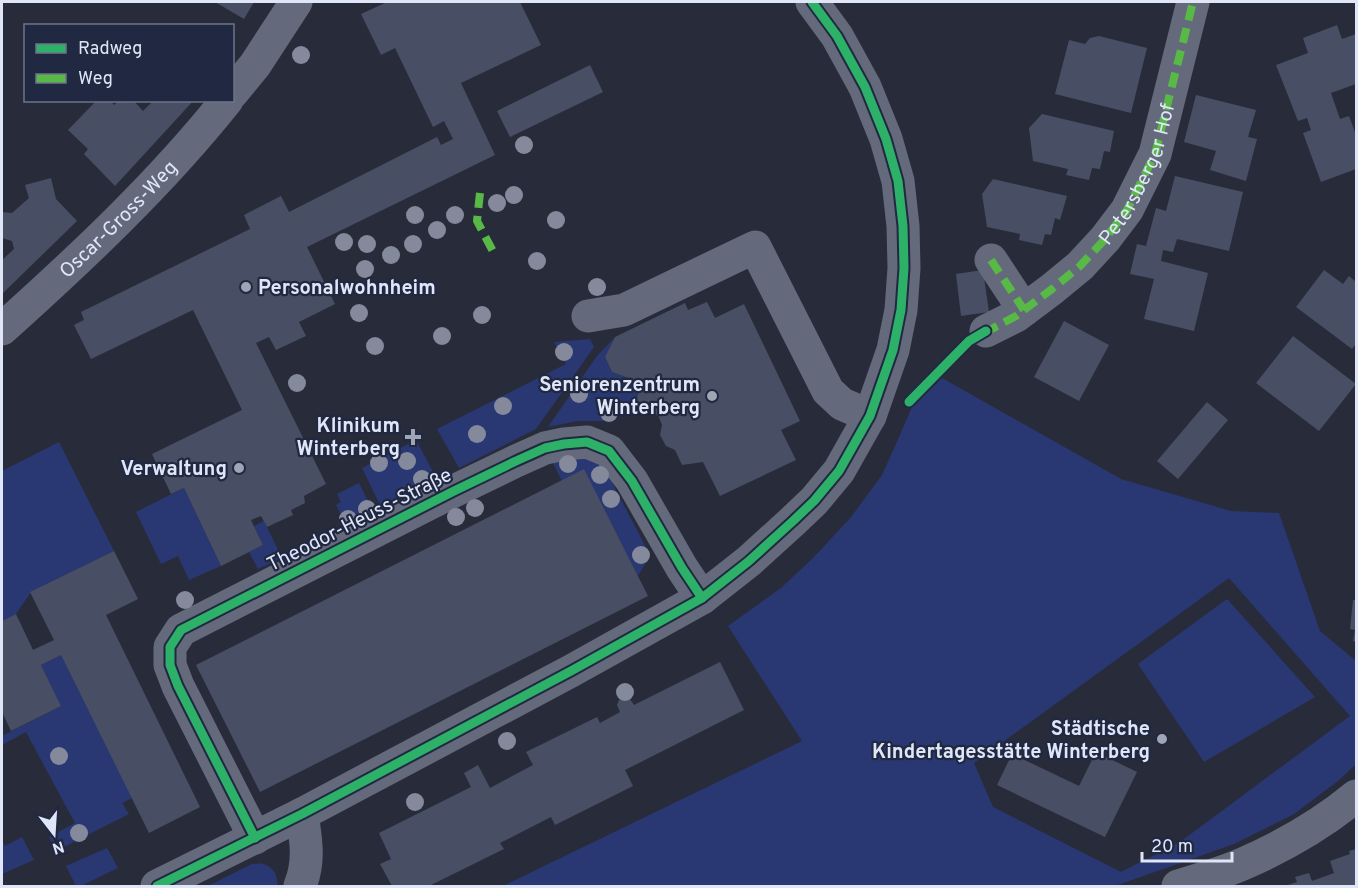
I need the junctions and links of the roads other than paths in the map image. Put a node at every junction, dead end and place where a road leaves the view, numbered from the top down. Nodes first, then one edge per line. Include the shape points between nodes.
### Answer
1 (296, 2) edge
2 (812, 2) edge
3 (1193, 2) edge
4 (234, 91) edge
5 (225, 102) edge
6 (991, 260) dead end
7 (1024, 310) junction
8 (588, 316) dead end
9 (2, 329) edge
10 (986, 332) dead end
11 (870, 416) junction
12 (702, 598) junction
13 (1356, 796) edge
14 (302, 814) junction
15 (255, 838) junction
16 (157, 886) edge
17 (300, 886) edge
18 (1178, 886) edge

1 - 4 street
2 - 11 street via 837,36 865,87 898,180 903,226 902,310
3 - 7 street, Petersberger Hof via 1155,154 1127,210 1080,266
5 - 9 street, Oscar-Gross-Weg via 126,212
6 - 7 street
7 - 10 street, Petersberger Hof
8 - 11 street via 624,310 755,247 828,391 842,404
11 - 12 street via 839,471 814,501
12 - 14 street
12 - 15 street, Theodor-Heuss-Straße via 632,481 609,451 587,442 545,448 516,461 181,630 170,647 170,665
13 - 18 street via 1307,832 1243,864
14 - 15 street
14 - 17 street via 307,855
15 - 16 street

